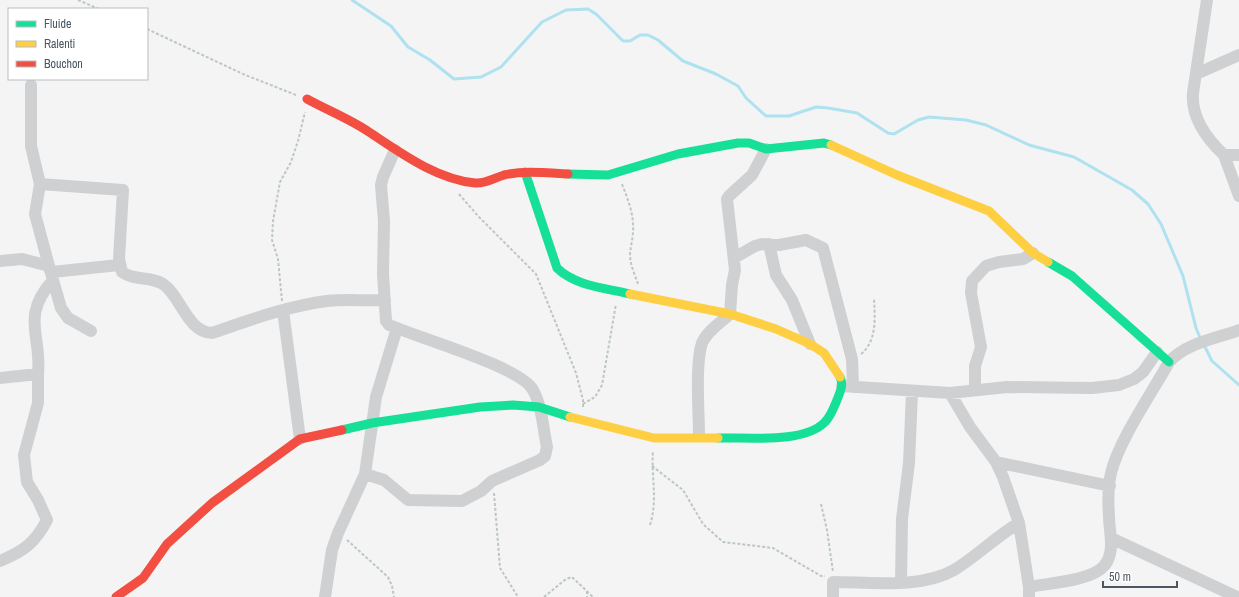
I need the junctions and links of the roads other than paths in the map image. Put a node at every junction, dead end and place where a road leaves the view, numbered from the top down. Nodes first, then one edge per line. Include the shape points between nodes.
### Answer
1 (1207, 0) edge
2 (1239, 55) edge
3 (1196, 74) junction
4 (31, 85) dead end
5 (307, 99) road end
6 (766, 148) junction
7 (395, 150) junction
8 (1239, 154) edge
9 (1224, 155) junction
10 (525, 172) junction
11 (40, 184) junction
12 (1239, 196) edge
13 (769, 244) junction
14 (1033, 253) junction
15 (734, 258) junction
16 (0, 261) edge
17 (119, 266) junction
18 (51, 273) junction
19 (385, 300) junction
20 (284, 310) junction
21 (730, 314) junction
22 (397, 328) junction
23 (90, 331) dead end
24 (1239, 331) edge
25 (810, 344) junction
26 (1157, 352) junction
27 (1169, 362) junction
28 (38, 374) junction
29 (0, 378) edge
30 (848, 387) junction
31 (975, 390) junction
32 (912, 392) junction
33 (950, 393) junction
34 (539, 407) junction
35 (372, 423) junction
36 (699, 436) junction
37 (300, 438) junction
38 (996, 462) junction
39 (365, 474) junction
40 (1110, 486) junction
41 (1018, 523) junction
42 (1111, 538) junction
43 (0, 561) edge
44 (901, 582) junction
45 (1029, 592) edge
46 (116, 597) edge
47 (325, 597) edge
48 (833, 597) edge
49 (1237, 597) edge

1 - 3 street
2 - 3 street
3 - 9 street via 1192,102 1198,122
4 - 11 street via 31,146
5 - 7 street via 368,131
6 - 10 street via 738,143 678,154 618,173 596,176
6 - 14 street via 824,143 836,146 897,175 989,211
6 - 15 street via 752,175 728,199
7 - 10 street via 445,176 470,182 486,182 504,175
7 - 19 street via 382,185
8 - 9 street
9 - 12 street
10 - 21 street via 557,268 565,276 645,298
11 - 17 street via 122,190
11 - 18 street via 35,214
13 - 15 street via 755,246
13 - 25 street via 776,275 792,300
13 - 30 street via 779,245 806,240 823,248 852,360
14 - 26 street via 1072,276
14 - 31 street via 1023,259 986,266 972,281 971,293 981,347 975,366
15 - 21 street
16 - 18 street via 22,258
17 - 18 street
17 - 20 street via 126,275 163,284 199,329 206,332 212,333
18 - 23 street via 61,308 68,318
18 - 28 street via 34,313
19 - 20 street via 334,301
19 - 22 street via 386,321
20 - 37 street
21 - 25 street via 776,329
21 - 36 street via 710,331 699,356
22 - 34 street via 477,357 527,382 534,390
22 - 35 street via 376,397
24 - 27 street via 1189,346
25 - 30 street via 824,353
26 - 27 street
26 - 31 street via 1143,372 1119,385 1092,388 1007,387
27 - 40 street via 1119,451 1111,473
28 - 29 street
28 - 43 street via 38,403 24,455 27,482 47,520 38,536 20,552
30 - 32 street
30 - 36 street via 825,422 799,435
31 - 33 street
32 - 33 street
32 - 44 street via 909,463 902,519
33 - 38 street via 970,427
34 - 35 street via 480,407
34 - 36 street via 654,438
34 - 39 street via 547,447 545,456 492,481 481,491 462,501 414,501 404,497 384,480
35 - 37 street
35 - 39 street
37 - 46 street via 212,503 167,544 143,578
38 - 40 street
38 - 41 street
39 - 47 street via 332,550
40 - 42 street
41 - 44 street via 954,570 938,578
41 - 45 street
42 - 45 street via 1109,556 1105,565 1097,572
42 - 49 street
44 - 48 street via 833,580

